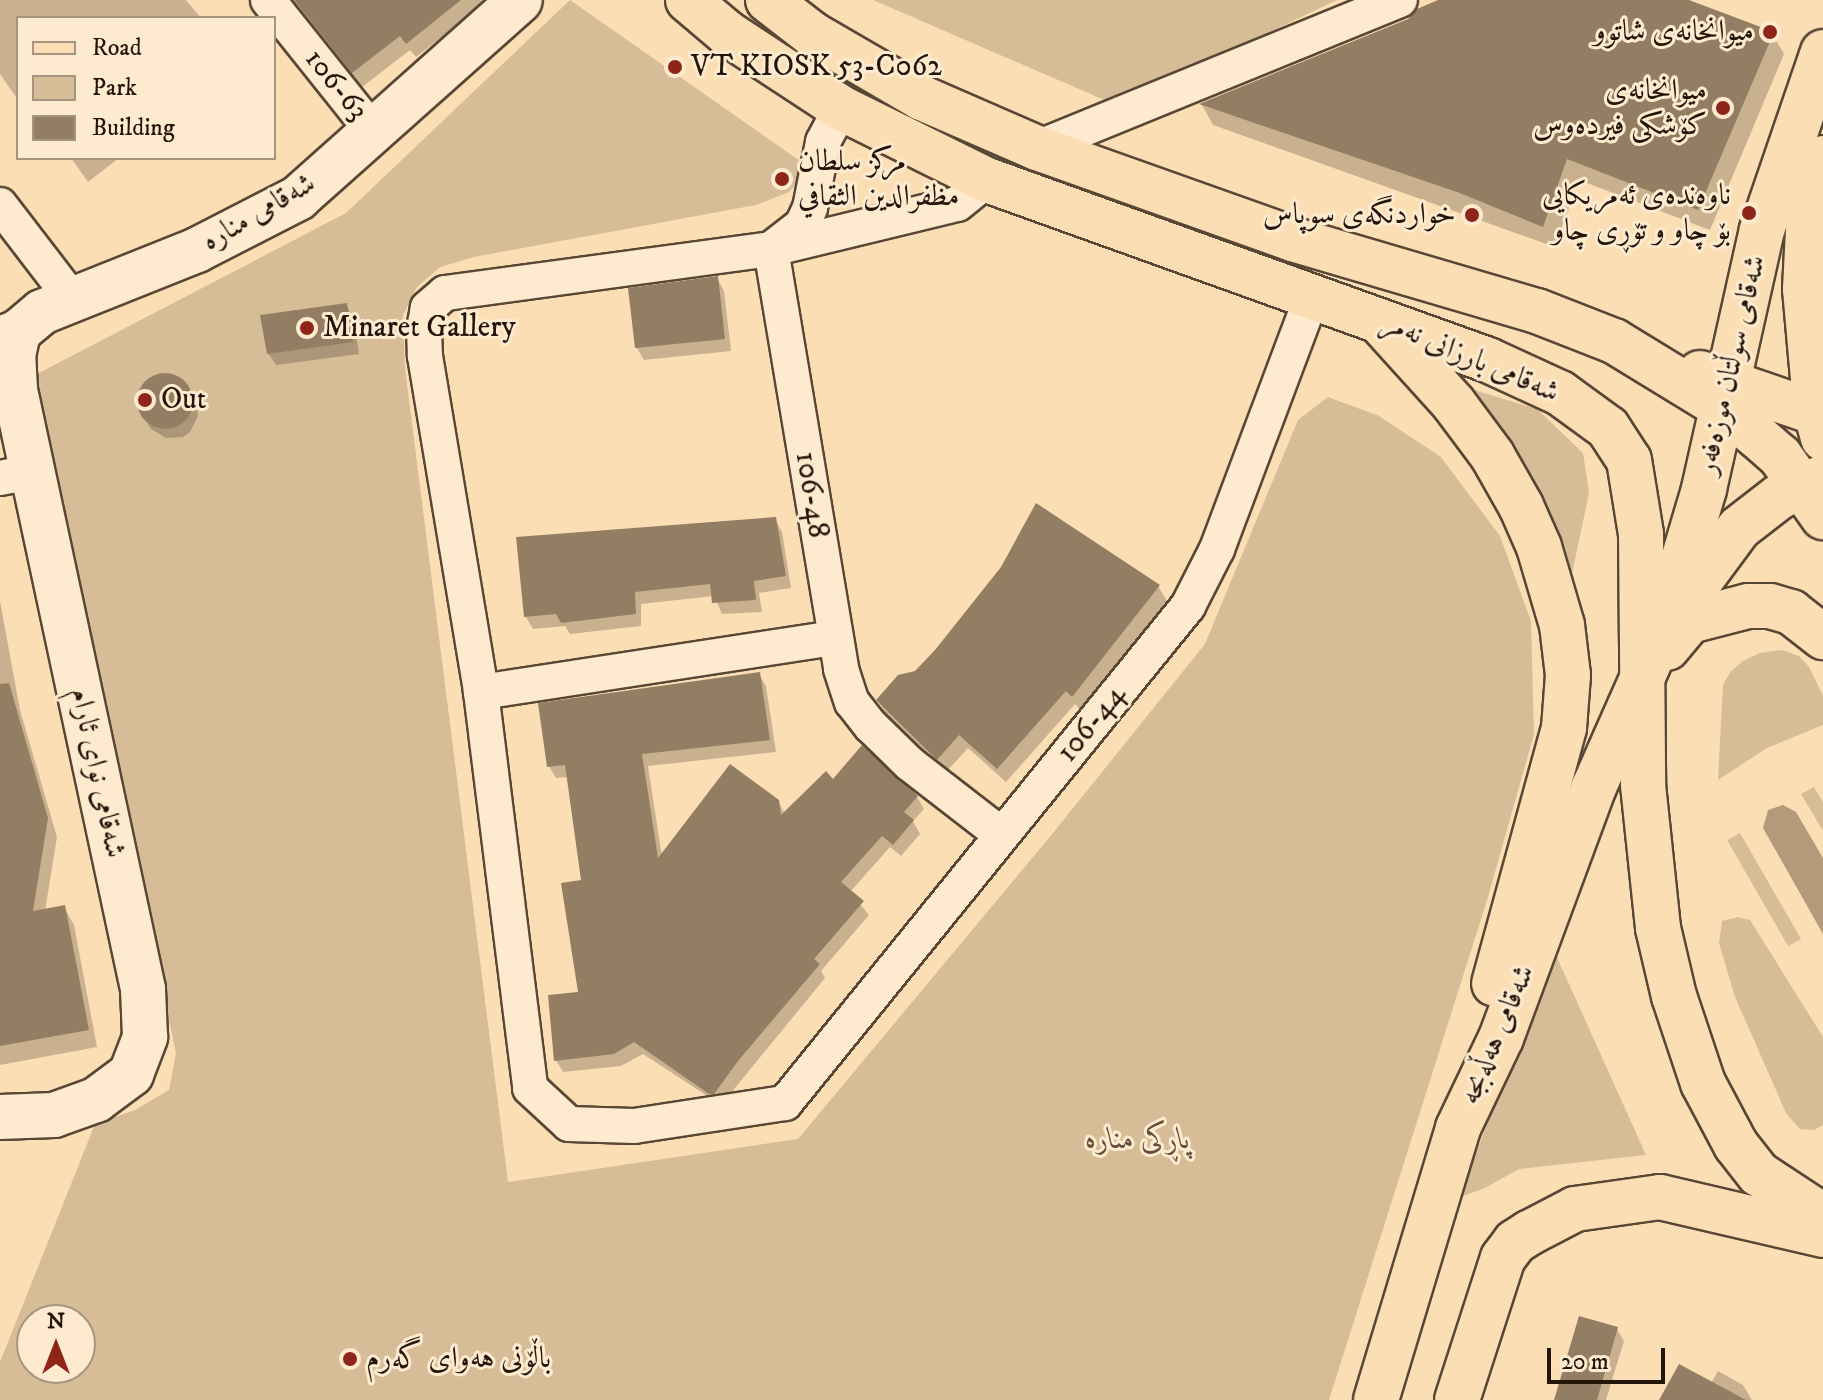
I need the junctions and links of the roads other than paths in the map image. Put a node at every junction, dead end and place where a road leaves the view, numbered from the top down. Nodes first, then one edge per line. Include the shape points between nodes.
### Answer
1 (268, 0) edge
2 (520, 0) edge
3 (688, 0) edge
4 (768, 0) edge
5 (1400, 0) edge
6 (1823, 52) edge
7 (841, 108) junction
8 (374, 133) junction
9 (1037, 148) junction
10 (1823, 158) edge
11 (987, 180) junction
12 (0, 205) edge
13 (771, 249) junction
14 (1313, 294) junction
15 (1814, 298) edge
16 (72, 299) junction
17 (1379, 320) junction
18 (9, 335) edge
19 (1725, 395) junction
20 (1821, 422) edge
21 (16, 475) edge
22 (1816, 493) edge
23 (1823, 637) edge
24 (835, 638) junction
25 (1660, 638) junction
26 (1645, 679) junction
27 (481, 692) junction
28 (1002, 835) junction
29 (0, 1117) edge
30 (1458, 1128) junction
31 (1823, 1216) edge
32 (1823, 1235) edge
33 (1376, 1400) edge
34 (1457, 1400) edge

1 - 8 street, 106-63
2 - 8 street, شەقامی منارە
3 - 7 main road, شەقامی بارزانی نەمر via 727,33
4 - 9 main road, شەقامی بارزانی نەمر via 812,34 922,98
5 - 9 street
6 - 19 main road, شەقامی سوڵتان موزەفەر via 1762,230
7 - 11 main road, شەقامی بارزانی نەمر
7 - 13 street via 823,142 802,225
8 - 16 street, شەقامی منارە via 298,198 197,250
9 - 19 main road, شەقامی بارزانی نەمر via 1292,239 1537,311 1614,341
10 - 15 main road, شەقامی سوڵتان موزەفەر via 1809,210
11 - 13 street via 957,204
11 - 14 main road, شەقامی بارزانی نەمر
12 - 16 street
13 - 24 street, 106-48
13 - 27 street via 445,293 428,308 425,356
14 - 17 main road, شەقامی بارزانی نەمر
14 - 28 street, 106-44 via 1217,549 1188,606
15 - 20 main road, شەقامی سوڵتان موزەفەر
16 - 18 street, شەقامی منارە
17 - 26 main road, شەقامی بارزانی نەمر via 1560,393 1590,412 1624,447 1634,477 1641,534
17 - 30 main road via 1492,455 1521,506 1553,590 1566,646 1564,728
18 - 21 street, شەقامی نوای ئارام
19 - 20 main road, شەقامی بارزانی نەمر
19 - 22 main road
19 - 25 main road, شەقامی سوڵتان موزەفەر via 1704,489
21 - 29 street, شەقامی نوای ئارام via 143,989 145,1037 131,1074 96,1100 54,1115
22 - 25 main road via 1779,497 1739,528
23 - 26 main road via 1801,617 1770,606 1713,613 1690,621
24 - 27 street
24 - 28 street, 106-48 via 852,702 871,726 910,764
25 - 26 main road, شەقامی سوڵتان موزەفەر
26 - 30 main road, شەقامی هەڵەبجە via 1594,787 1501,1038
26 - 31 main road, شەقامی بارزانی نەمر via 1643,785 1650,866 1658,928 1684,1026 1703,1083 1736,1145 1759,1174
27 - 28 street, 106-44 via 530,1088 569,1124 634,1126 785,1103
30 - 33 main road, شەقامی هەڵەبجە
32 - 34 main road via 1660,1197 1575,1209 1522,1237 1503,1258

